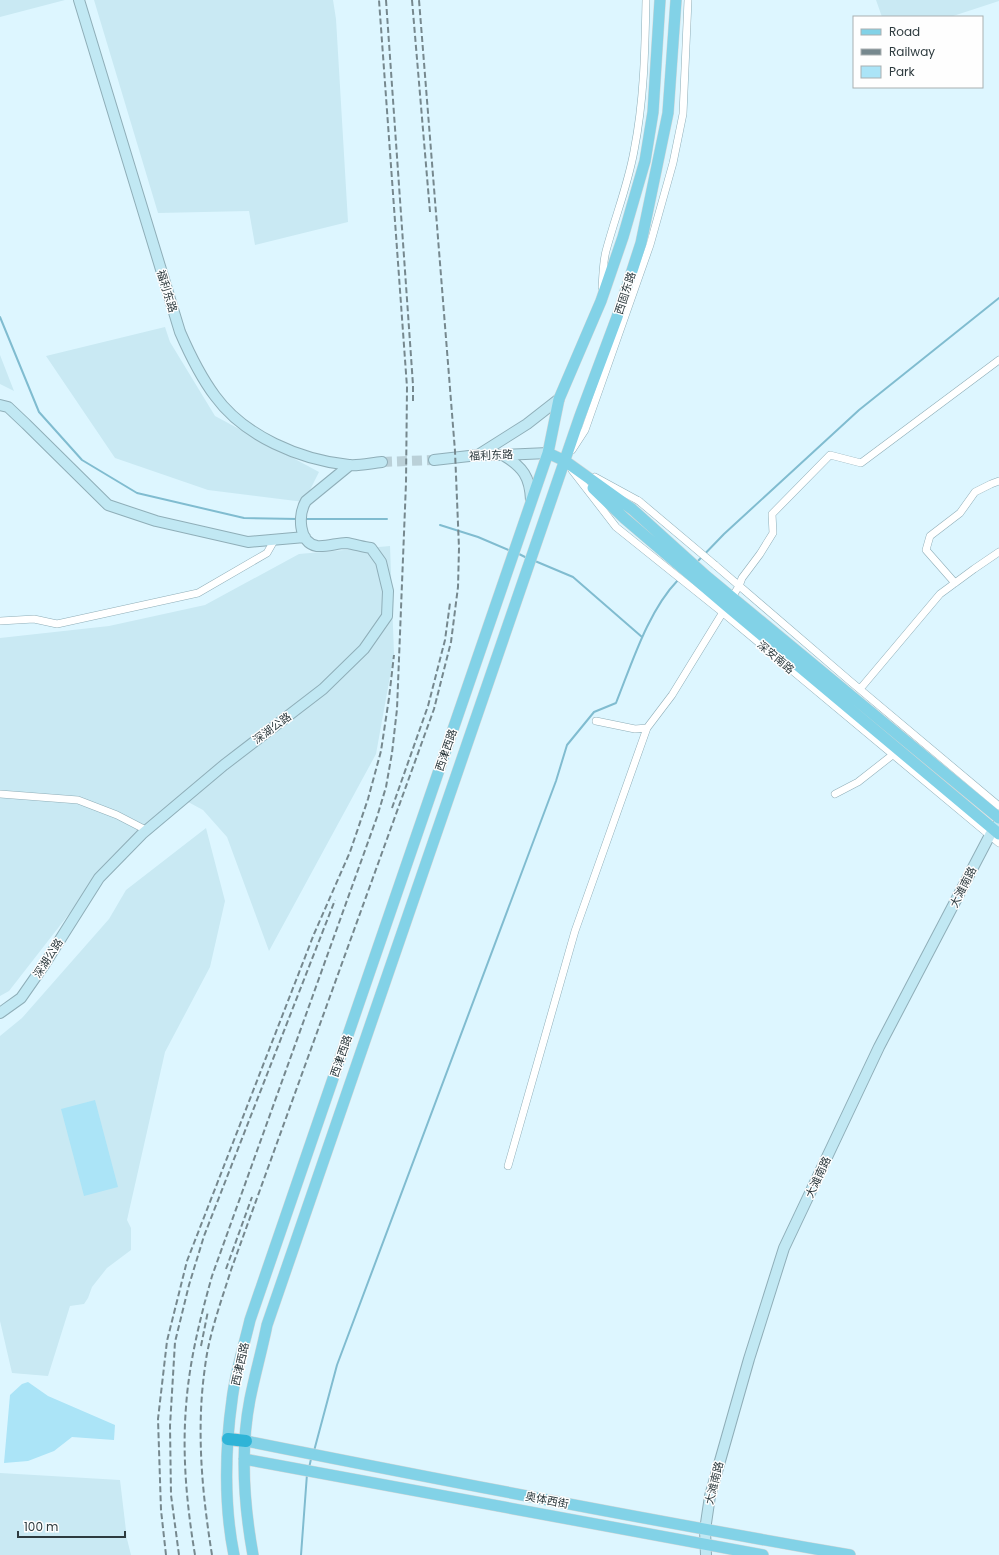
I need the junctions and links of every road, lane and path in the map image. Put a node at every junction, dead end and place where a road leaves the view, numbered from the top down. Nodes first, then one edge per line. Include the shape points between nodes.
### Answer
1 (79, 0) edge
2 (646, 0) edge
3 (660, 0) edge
4 (676, 0) edge
5 (688, 0) edge
6 (600, 301) junction
7 (999, 360) edge
8 (559, 399) junction
9 (0, 405) edge
10 (548, 453) junction
11 (478, 455) junction
12 (503, 456) junction
13 (434, 460) tunnel mouth
14 (565, 460) junction
15 (382, 462) tunnel mouth
16 (350, 465) junction
17 (999, 481) edge
18 (531, 500) junction
19 (635, 505) junction
20 (305, 537) junction
21 (275, 539) junction
22 (999, 552) edge
23 (509, 567) joint
24 (526, 574) joint
25 (698, 582) junction
26 (955, 583) junction
27 (739, 586) junction
28 (727, 605) junction
29 (0, 621) edge
30 (860, 689) junction
31 (596, 721) dead end
32 (647, 728) junction
33 (895, 752) junction
34 (0, 794) edge
35 (835, 794) dead end
36 (999, 806) edge
37 (999, 818) edge
38 (146, 830) junction
39 (995, 830) edge
40 (999, 843) edge
41 (0, 1013) edge
42 (508, 1166) dead end
43 (228, 1439) junction
44 (246, 1441) junction
45 (244, 1459) junction
46 (705, 1530) junction
47 (706, 1550) edge
48 (234, 1555) edge
49 (253, 1555) edge
50 (764, 1555) edge
51 (850, 1555) edge

1 - 16 main road, 福利东路 via 180,332 196,369 215,397 236,418 269,441 304,456
2 - 6 street via 642,104 624,195 606,252
3 - 6 main road, 西固东路 via 654,112 645,161 623,237
4 - 14 main road, 西固东路 via 668,113 641,243
5 - 14 street via 683,114 664,197 650,245 585,430
6 - 8 main road, 西固东路
7 - 27 street via 861,463 830,455 772,514 773,533
8 - 10 main road, 西固东路
8 - 11 main road via 527,424
9 - 21 main road via 8,407 108,505 156,521 248,542
10 - 12 main road, 福利东路
10 - 14 main road
10 - 18 main road, 西固东路
11 - 12 main road, 福利东路
11 - 13 main road, 福利东路
12 - 18 main road via 516,462 525,473 530,486
14 - 19 main road, 深安南路
14 - 24 main road, 西固东路
14 - 25 main road, 深安南路 via 624,518
14 - 25 street, 深安南路 via 616,527
15 - 16 main road, 福利东路
16 - 20 main road via 306,501 301,525
17 - 26 street via 975,492 960,513 930,536 926,550
18 - 23 main road, 西固东路
19 - 25 main road, 深安南路
19 - 27 street, 深安南路, bridge
20 - 21 main road
20 - 38 main road, 深湖公路 via 310,543 318,546 346,543 371,548 381,562 388,591 387,616 364,649 323,689 230,760
21 - 29 street via 267,553 198,593 57,624 34,618
22 - 26 street
23 - 43 main road, 西津西路 via 250,1320 232,1399
24 - 44 main road, 西津西路 via 267,1325 250,1400
25 - 28 main road, 深安南路
26 - 30 street via 940,594
27 - 28 street
27 - 30 street, 深安南路
28 - 32 street via 672,695
28 - 33 main road, 深安南路
28 - 37 main road, 深安南路
30 - 36 street, 深安南路
31 - 32 street via 634,729
32 - 42 street via 575,931
33 - 35 street via 858,782
33 - 39 main road, 深安南路
34 - 38 street via 78,800 117,815
38 - 41 main road, 深湖公路 via 99,878 21,998
39 - 40 street, 深安南路
39 - 46 main road, 大滩南路 via 879,1047 784,1248 710,1496
43 - 44 highway
43 - 48 main road, 西津西路 via 226,1455 229,1534
44 - 45 main road, 西津西路
44 - 46 main road, 奥体西街
45 - 47 main road, 奥体西街 via 368,1481
45 - 49 main road, 西津西路
46 - 47 main road, 大滩南路
46 - 51 main road, 奥体西街
47 - 50 main road, 奥体西街

